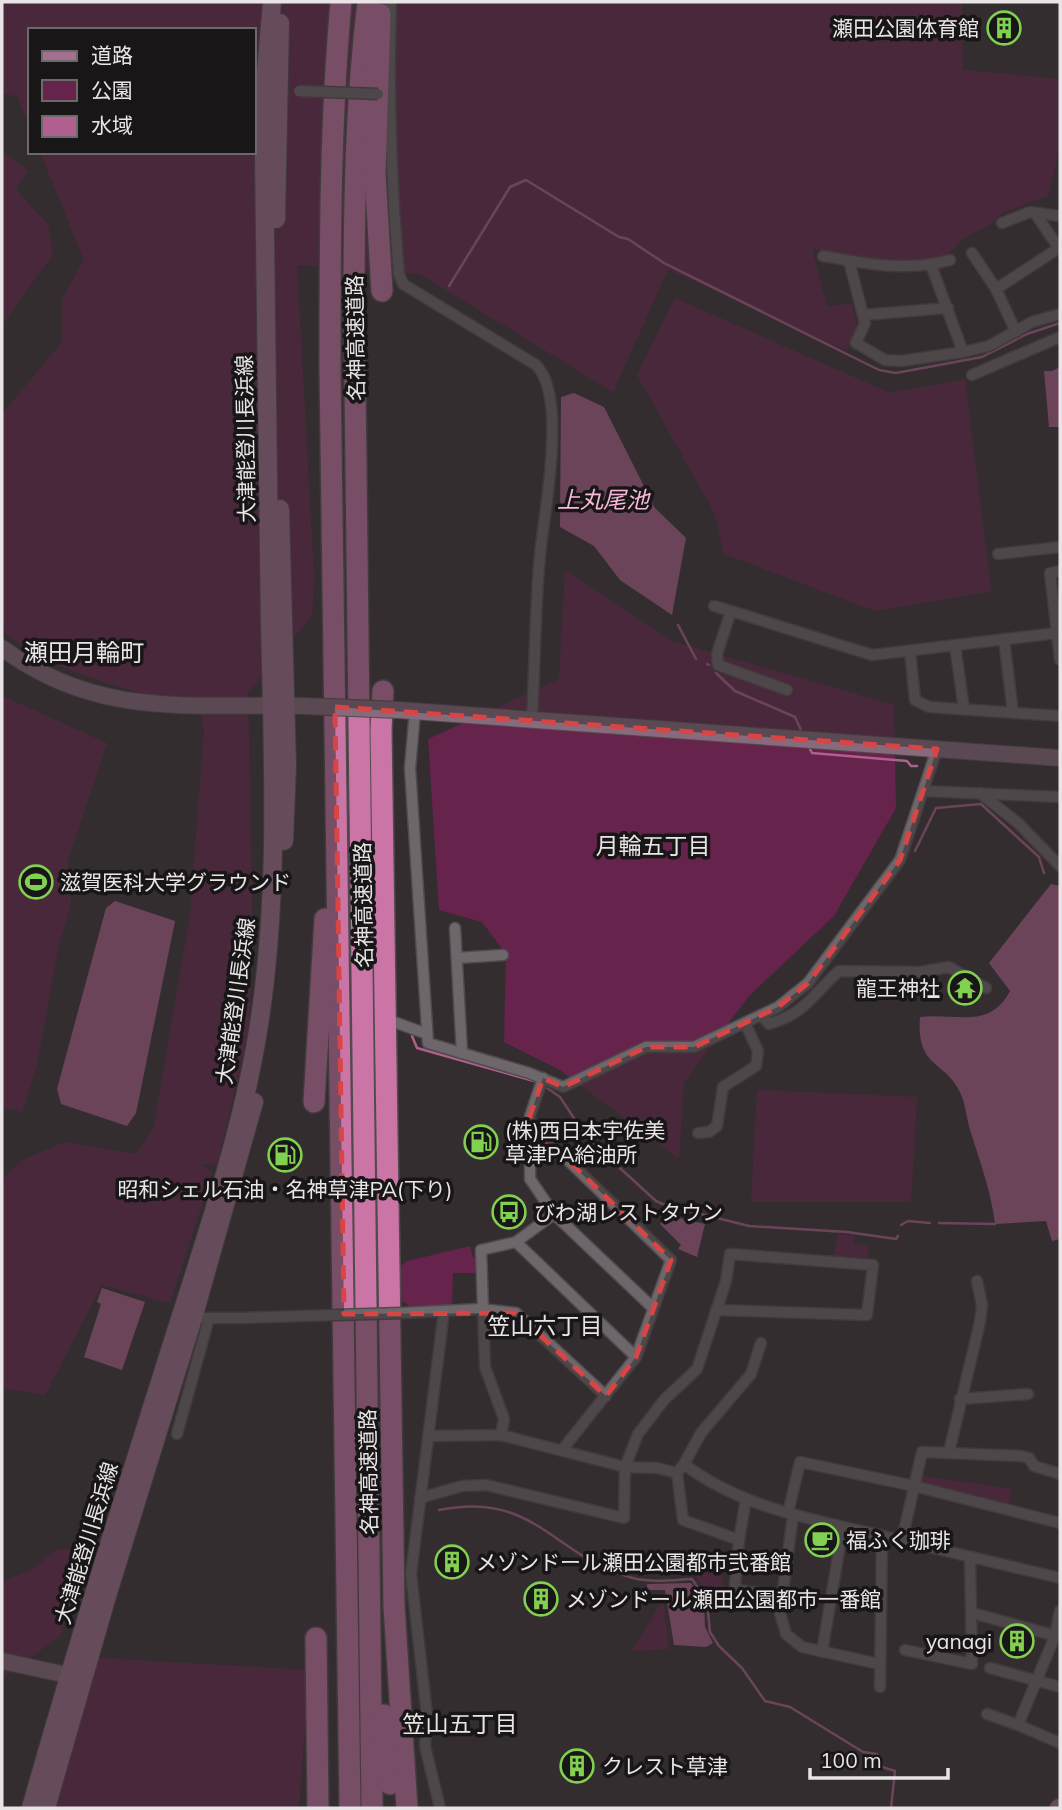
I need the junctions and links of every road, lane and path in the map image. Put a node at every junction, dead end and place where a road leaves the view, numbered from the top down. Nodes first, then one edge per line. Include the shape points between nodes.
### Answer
1 (272, 2) edge
2 (281, 2) edge
3 (341, 2) edge
4 (368, 2) edge
5 (381, 2) edge
6 (391, 2) edge
7 (273, 85) junction
8 (383, 93) junction
9 (1035, 213) junction
10 (1060, 216) edge
11 (1002, 223) dead end
12 (1060, 249) edge
13 (972, 253) dead end
14 (823, 256) dead end
15 (950, 260) dead end
16 (849, 261) junction
17 (931, 265) junction
18 (996, 289) junction
19 (382, 291) dead end
20 (948, 308) junction
21 (1060, 314) edge
22 (863, 315) junction
23 (1016, 331) junction
24 (1060, 337) edge
25 (963, 352) junction
26 (972, 375) dead end
27 (1060, 547) edge
28 (998, 554) dead end
29 (1060, 571) edge
30 (713, 606) dead end
31 (731, 611) junction
32 (1057, 633) junction
33 (1004, 639) junction
34 (955, 645) junction
35 (2, 648) edge
36 (909, 651) junction
37 (1060, 660) edge
38 (787, 690) dead end
39 (383, 691) dead end
40 (278, 705) junction
41 (964, 709) junction
42 (407, 711) junction
43 (1013, 713) junction
44 (1060, 716) edge
45 (532, 717) junction
46 (937, 749) junction
47 (1060, 758) edge
48 (335, 772) junction
49 (925, 791) junction
50 (978, 792) junction
51 (1060, 797) edge
52 (1060, 866) edge
53 (456, 928) dead end
54 (503, 955) dead end
55 (457, 958) junction
56 (986, 988) dead end
57 (761, 1015) junction
58 (394, 1022) dead end
59 (745, 1023) junction
60 (427, 1034) junction
61 (462, 1054) junction
62 (543, 1078) junction
63 (314, 1102) dead end
64 (698, 1133) dead end
65 (530, 1147) junction
66 (554, 1214) junction
67 (516, 1242) junction
68 (977, 1281) dead end
69 (653, 1308) junction
70 (481, 1309) junction
71 (716, 1310) junction
72 (444, 1311) junction
73 (194, 1317) junction
74 (761, 1343) dead end
75 (636, 1357) junction
76 (1028, 1394) dead end
77 (606, 1396) junction
78 (960, 1399) junction
79 (177, 1434) dead end
80 (501, 1435) junction
81 (428, 1436) junction
82 (562, 1450) junction
83 (949, 1452) junction
84 (625, 1467) junction
85 (681, 1469) junction
86 (1060, 1474) edge
87 (914, 1486) junction
88 (419, 1497) junction
89 (746, 1499) junction
90 (790, 1514) junction
91 (1060, 1523) edge
92 (843, 1527) junction
93 (881, 1536) junction
94 (902, 1540) junction
95 (739, 1541) junction
96 (369, 1553) junction
97 (347, 1555) junction
98 (970, 1557) junction
99 (1060, 1578) edge
100 (782, 1597) junction
101 (1060, 1611) edge
102 (972, 1613) junction
103 (1058, 1636) edge
104 (316, 1638) dead end
105 (905, 1650) dead end
106 (822, 1652) junction
107 (2, 1661) edge
108 (879, 1664) junction
109 (990, 1668) dead end
110 (76, 1676) junction
111 (1037, 1679) junction
112 (399, 1687) junction
113 (880, 1687) dead end
114 (1060, 1687) edge
115 (987, 1714) dead end
116 (1018, 1725) junction
117 (1060, 1743) edge
118 (31, 1808) edge
119 (46, 1808) edge
120 (318, 1808) edge
121 (336, 1808) edge
122 (350, 1808) edge
123 (372, 1808) edge
124 (393, 1808) edge
125 (407, 1808) edge
126 (419, 1808) edge
127 (440, 1808) edge

1 - 7 main road, 大津能登川長浜線
2 - 7 main road, 大津能登川長浜線
3 - 48 highway, 名神高速道路 via 330,227
4 - 96 highway, 名神高速道路 via 359,74 354,301
5 - 19 highway via 375,173
6 - 8 street
7 - 8 street, bridge via 299,91
7 - 40 main road, 大津能登川長浜線
8 - 45 street via 403,284 536,365 547,384 551,462 540,555
9 - 10 street
9 - 11 street
9 - 12 street
12 - 18 street
13 - 18 street
14 - 16 street
15 - 17 street
16 - 17 street via 869,266
16 - 22 street
17 - 20 street
18 - 23 street
20 - 22 street
20 - 25 street
21 - 23 street
22 - 25 street via 856,343 885,360
23 - 25 street via 989,346
24 - 26 street
27 - 28 street
29 - 32 street via 1049,573
30 - 31 street
31 - 36 street via 872,655
31 - 38 street via 717,654 718,666
32 - 33 street
32 - 37 street
33 - 34 street
33 - 43 street
34 - 36 street
34 - 41 street
35 - 40 street via 60,683 120,700 190,706
36 - 41 street via 915,700 929,707
39 - 112 highway via 394,1606
40 - 42 street, bridge
40 - 73 main road, 大津能登川長浜線 via 287,766 282,920 274,999 247,1132
41 - 43 street
42 - 45 street
42 - 60 street
43 - 44 street
45 - 46 street
46 - 47 street
46 - 49 street
48 - 63 highway
48 - 97 highway, 名神高速道路
49 - 50 street
49 - 57 street via 900,860 862,915 808,983
50 - 51 street
50 - 52 street via 1018,823
53 - 55 street
54 - 55 street
55 - 61 street
56 - 57 street via 950,967 920,972 839,971 815,999 787,1019 769,1024
57 - 59 street
58 - 60 street
59 - 62 street via 694,1047 646,1047 563,1087
59 - 64 street via 758,1051 756,1066 723,1087 717,1126
60 - 61 street via 428,1042
61 - 62 street
62 - 65 street via 530,1116
65 - 66 street via 530,1179
65 - 69 street via 550,1143 671,1260
66 - 67 street
66 - 69 street
67 - 70 street via 481,1250
67 - 75 street
68 - 78 street via 980,1322
69 - 75 street
70 - 72 street
70 - 77 street via 516,1313
70 - 80 street via 485,1367 504,1419
71 - 71 street via 867,1315 873,1265 730,1254
71 - 84 street via 697,1369 664,1400 638,1434
72 - 73 street, bridge
72 - 81 street
73 - 79 street
73 - 110 main road, 大津能登川長浜線
74 - 85 street via 751,1374 701,1433
75 - 77 street
76 - 78 street
77 - 82 street
78 - 83 street
80 - 81 street
80 - 82 street
81 - 88 street
82 - 84 street
83 - 86 street via 1029,1458 1034,1466
83 - 87 street via 922,1452
84 - 85 street
84 - 88 street via 624,1517 486,1485
85 - 89 street
85 - 95 street via 683,1520
87 - 90 street via 800,1462
87 - 91 street
87 - 94 street
88 - 127 street via 412,1584 427,1715 425,1746
89 - 90 street
89 - 95 street
90 - 92 street
90 - 100 street
92 - 93 street
92 - 106 street
93 - 94 street
93 - 108 street
94 - 98 street
95 - 100 street via 735,1585 739,1590
96 - 123 highway, 名神高速道路
96 - 124 highway
97 - 121 highway
97 - 122 highway, 名神高速道路
98 - 99 street
98 - 102 street
100 - 106 street via 781,1626 786,1634 802,1647
101 - 103 street
102 - 103 street
102 - 105 street via 972,1664
103 - 111 street
104 - 120 highway
106 - 108 street
107 - 110 street
108 - 113 street
109 - 111 street
110 - 118 main road, 大津能登川長浜線
110 - 119 main road, 大津能登川長浜線
111 - 114 street
111 - 116 street
112 - 125 highway
112 - 126 highway
115 - 116 street
116 - 117 street

